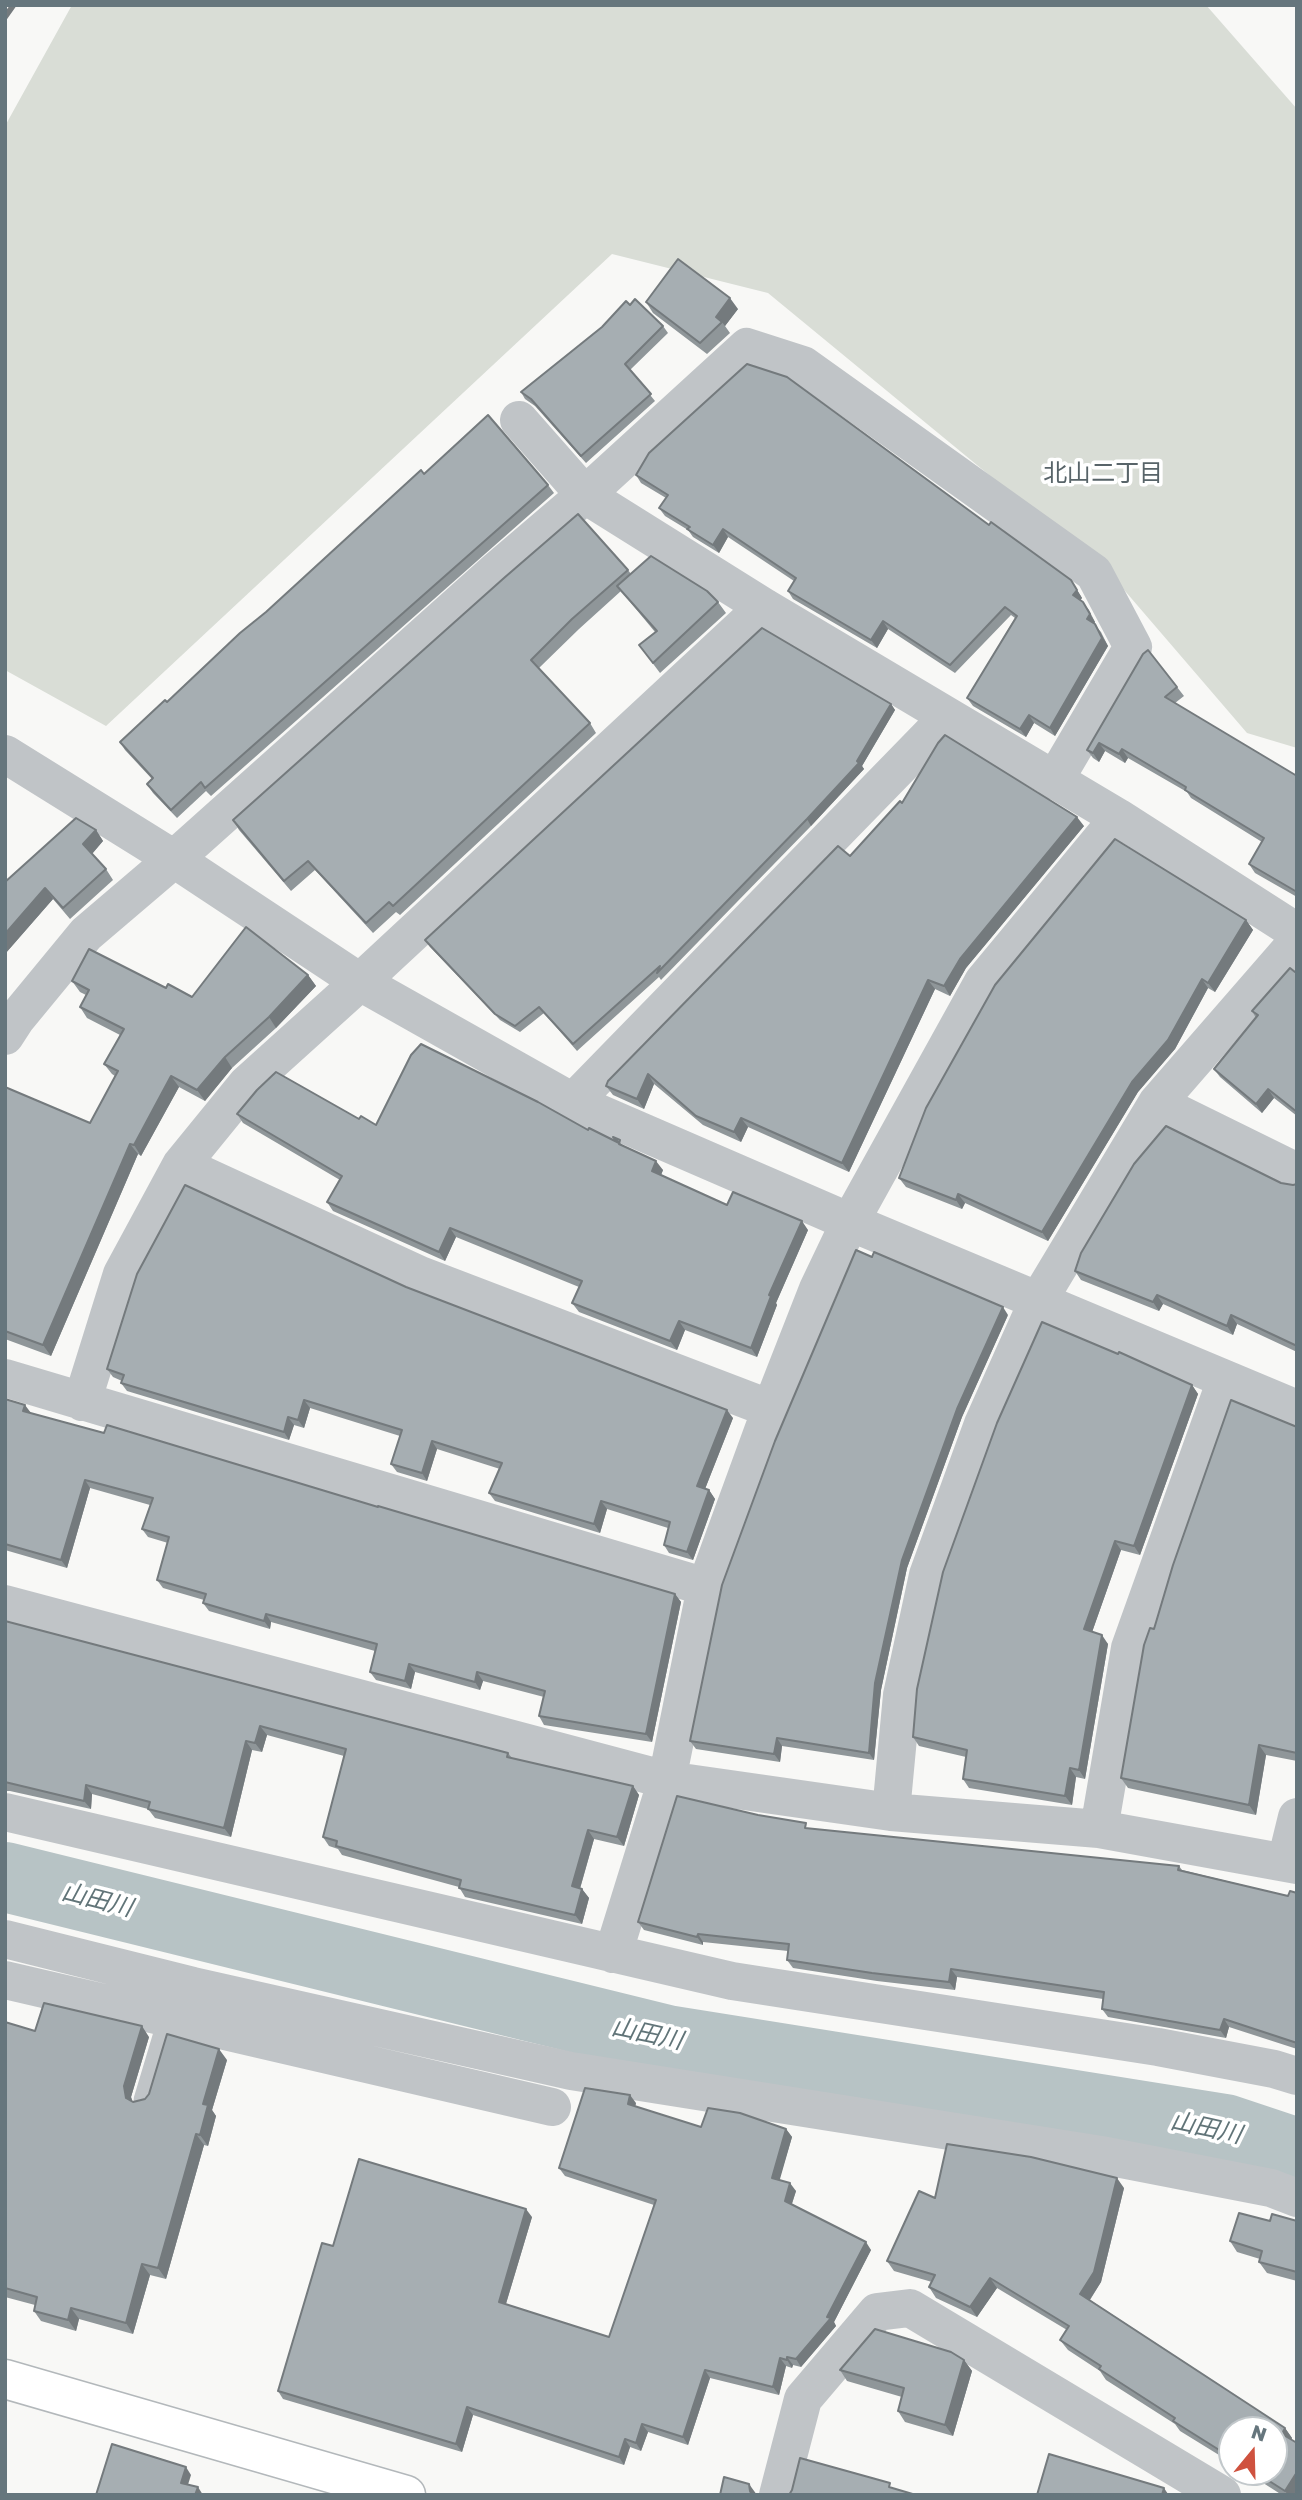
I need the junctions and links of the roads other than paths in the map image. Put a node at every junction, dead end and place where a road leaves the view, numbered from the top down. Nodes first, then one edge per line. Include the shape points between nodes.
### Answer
1 (519, 420) dead end
2 (586, 495) junction
3 (764, 607) junction
4 (947, 718) junction
5 (5, 754) edge
6 (1054, 781) junction
7 (1119, 818) junction
8 (174, 859) junction
9 (1297, 932) edge
10 (1297, 942) edge
11 (360, 982) junction
12 (5, 1036) edge
13 (573, 1102) junction
14 (1157, 1103) junction
15 (181, 1166) junction
16 (1297, 1172) edge
17 (850, 1222) junction
18 (1038, 1301) junction
19 (5, 1378) edge
20 (1226, 1380) junction
21 (82, 1402) junction
22 (771, 1409) junction
23 (1297, 1409) edge
24 (706, 1587) junction
25 (5, 1604) edge
26 (667, 1780) junction
27 (5, 1812) edge
28 (891, 1812) junction
29 (1297, 1817) edge
30 (1099, 1829) junction
31 (1291, 1863) edge
32 (5, 1939) edge
33 (613, 1954) junction
34 (5, 1980) edge
35 (168, 2020) junction
36 (1297, 2076) edge
37 (145, 2101) edge
38 (552, 2107) dead end
39 (1297, 2198) edge
40 (5, 2379) edge
41 (406, 2495) edge
42 (778, 2495) edge
43 (1222, 2495) edge

1 - 2 street
2 - 3 street
2 - 6 street via 747,347 803,365 1094,573 1133,647
2 - 8 street
3 - 4 street
3 - 11 street
4 - 6 street
4 - 13 street
5 - 8 street
6 - 7 street
7 - 9 street
7 - 17 street via 983,982
8 - 11 street
8 - 12 street via 86,934
10 - 14 street
11 - 13 street
11 - 15 street via 247,1084
13 - 17 street
14 - 16 street
14 - 18 street
15 - 21 street via 122,1274
15 - 22 street via 420,1275
17 - 18 street
17 - 22 street
18 - 20 street
18 - 28 street via 982,1424 928,1575 902,1695
19 - 21 street
20 - 23 street
20 - 30 street via 1130,1648
21 - 24 street
22 - 24 street
24 - 26 street
25 - 26 street
26 - 28 street
26 - 33 street
27 - 33 street
28 - 30 street
29 - 31 street
30 - 31 street
32 - 39 street via 571,2071 1101,2155 1271,2188
33 - 36 street via 732,1981 1158,2047
34 - 35 street
35 - 37 lane
35 - 38 street
40 - 41 street
42 - 43 street via 803,2399 877,2312 910,2308

